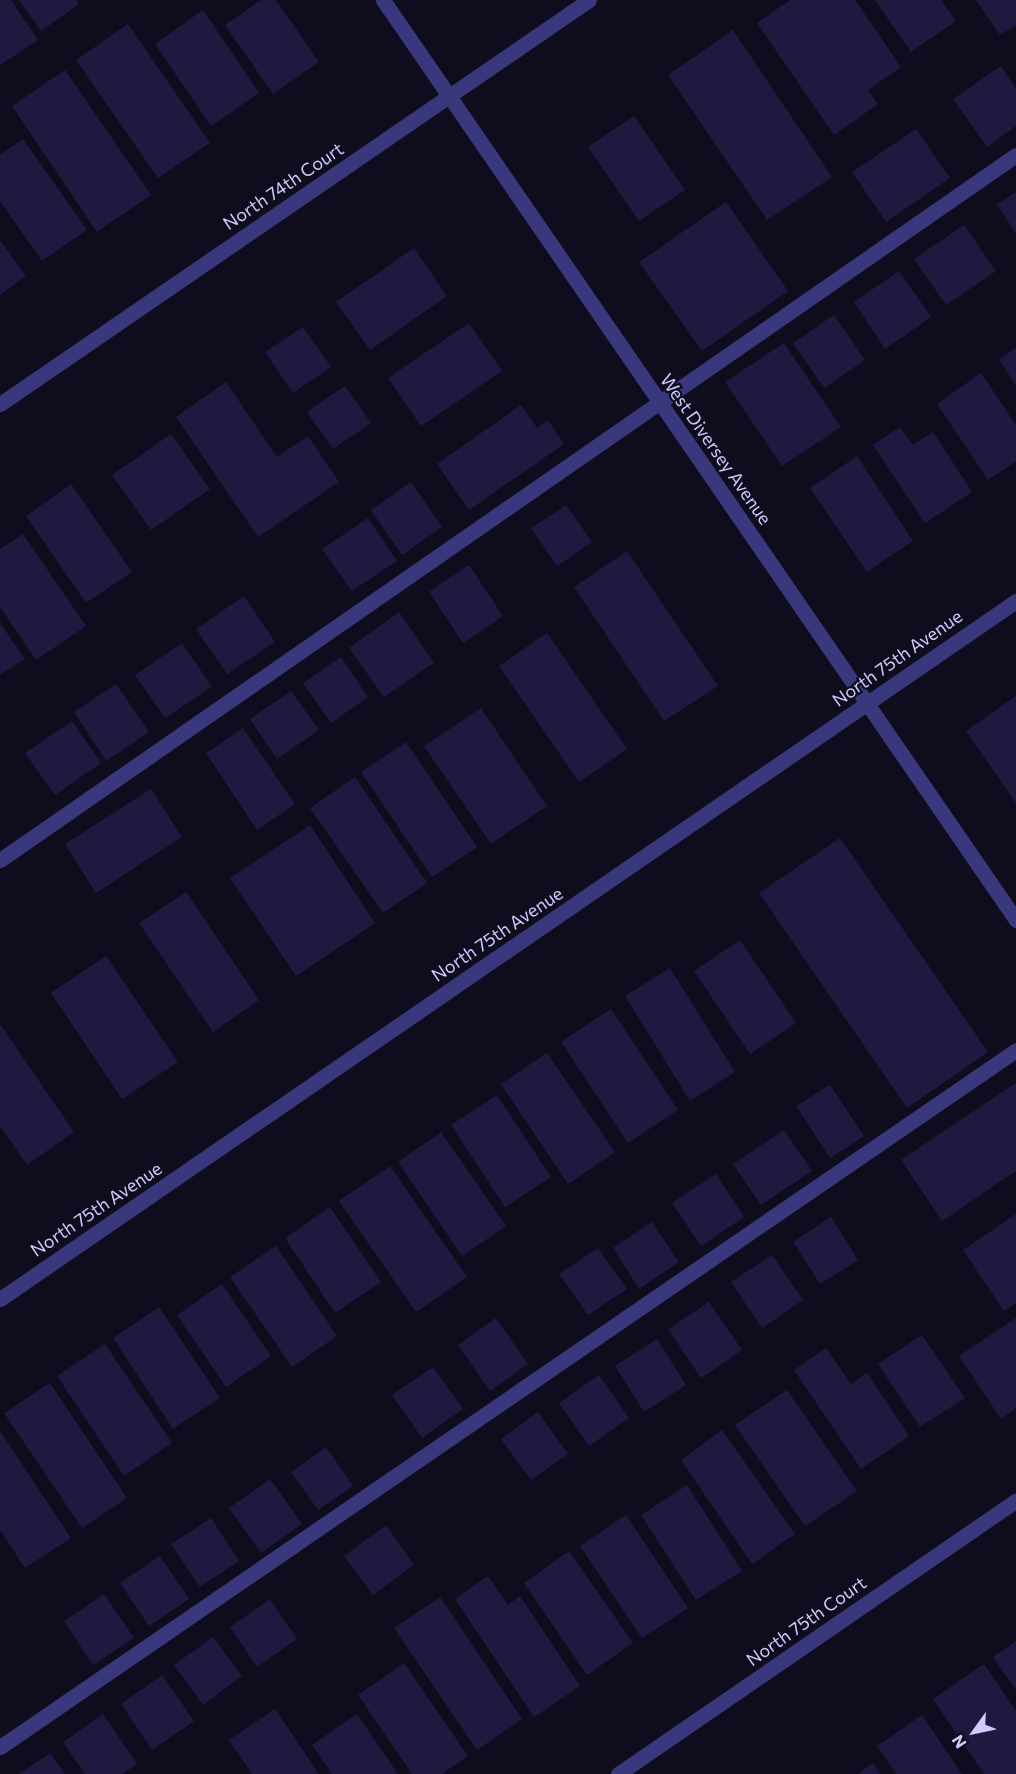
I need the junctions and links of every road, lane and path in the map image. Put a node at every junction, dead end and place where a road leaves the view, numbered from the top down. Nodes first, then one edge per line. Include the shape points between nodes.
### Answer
1 (383, 0) edge
2 (589, 0) edge
3 (449, 96) junction
4 (1016, 155) edge
5 (660, 402) junction
6 (0, 405) edge
7 (1016, 601) edge
8 (867, 703) junction
9 (0, 860) edge
10 (1016, 920) edge
11 (1016, 1050) edge
12 (0, 1299) edge
13 (1016, 1500) edge
14 (0, 1748) edge
15 (618, 1774) edge

1 - 3 street, West Diversey Avenue
2 - 3 street, North 74th Court
3 - 5 street, West Diversey Avenue
3 - 6 street, North 74th Court
4 - 5 street
5 - 8 street, West Diversey Avenue
5 - 9 street
7 - 8 street, North 75th Avenue
8 - 10 street, West Diversey Avenue
8 - 12 street, North 75th Avenue
11 - 14 street
13 - 15 street, North 75th Court

